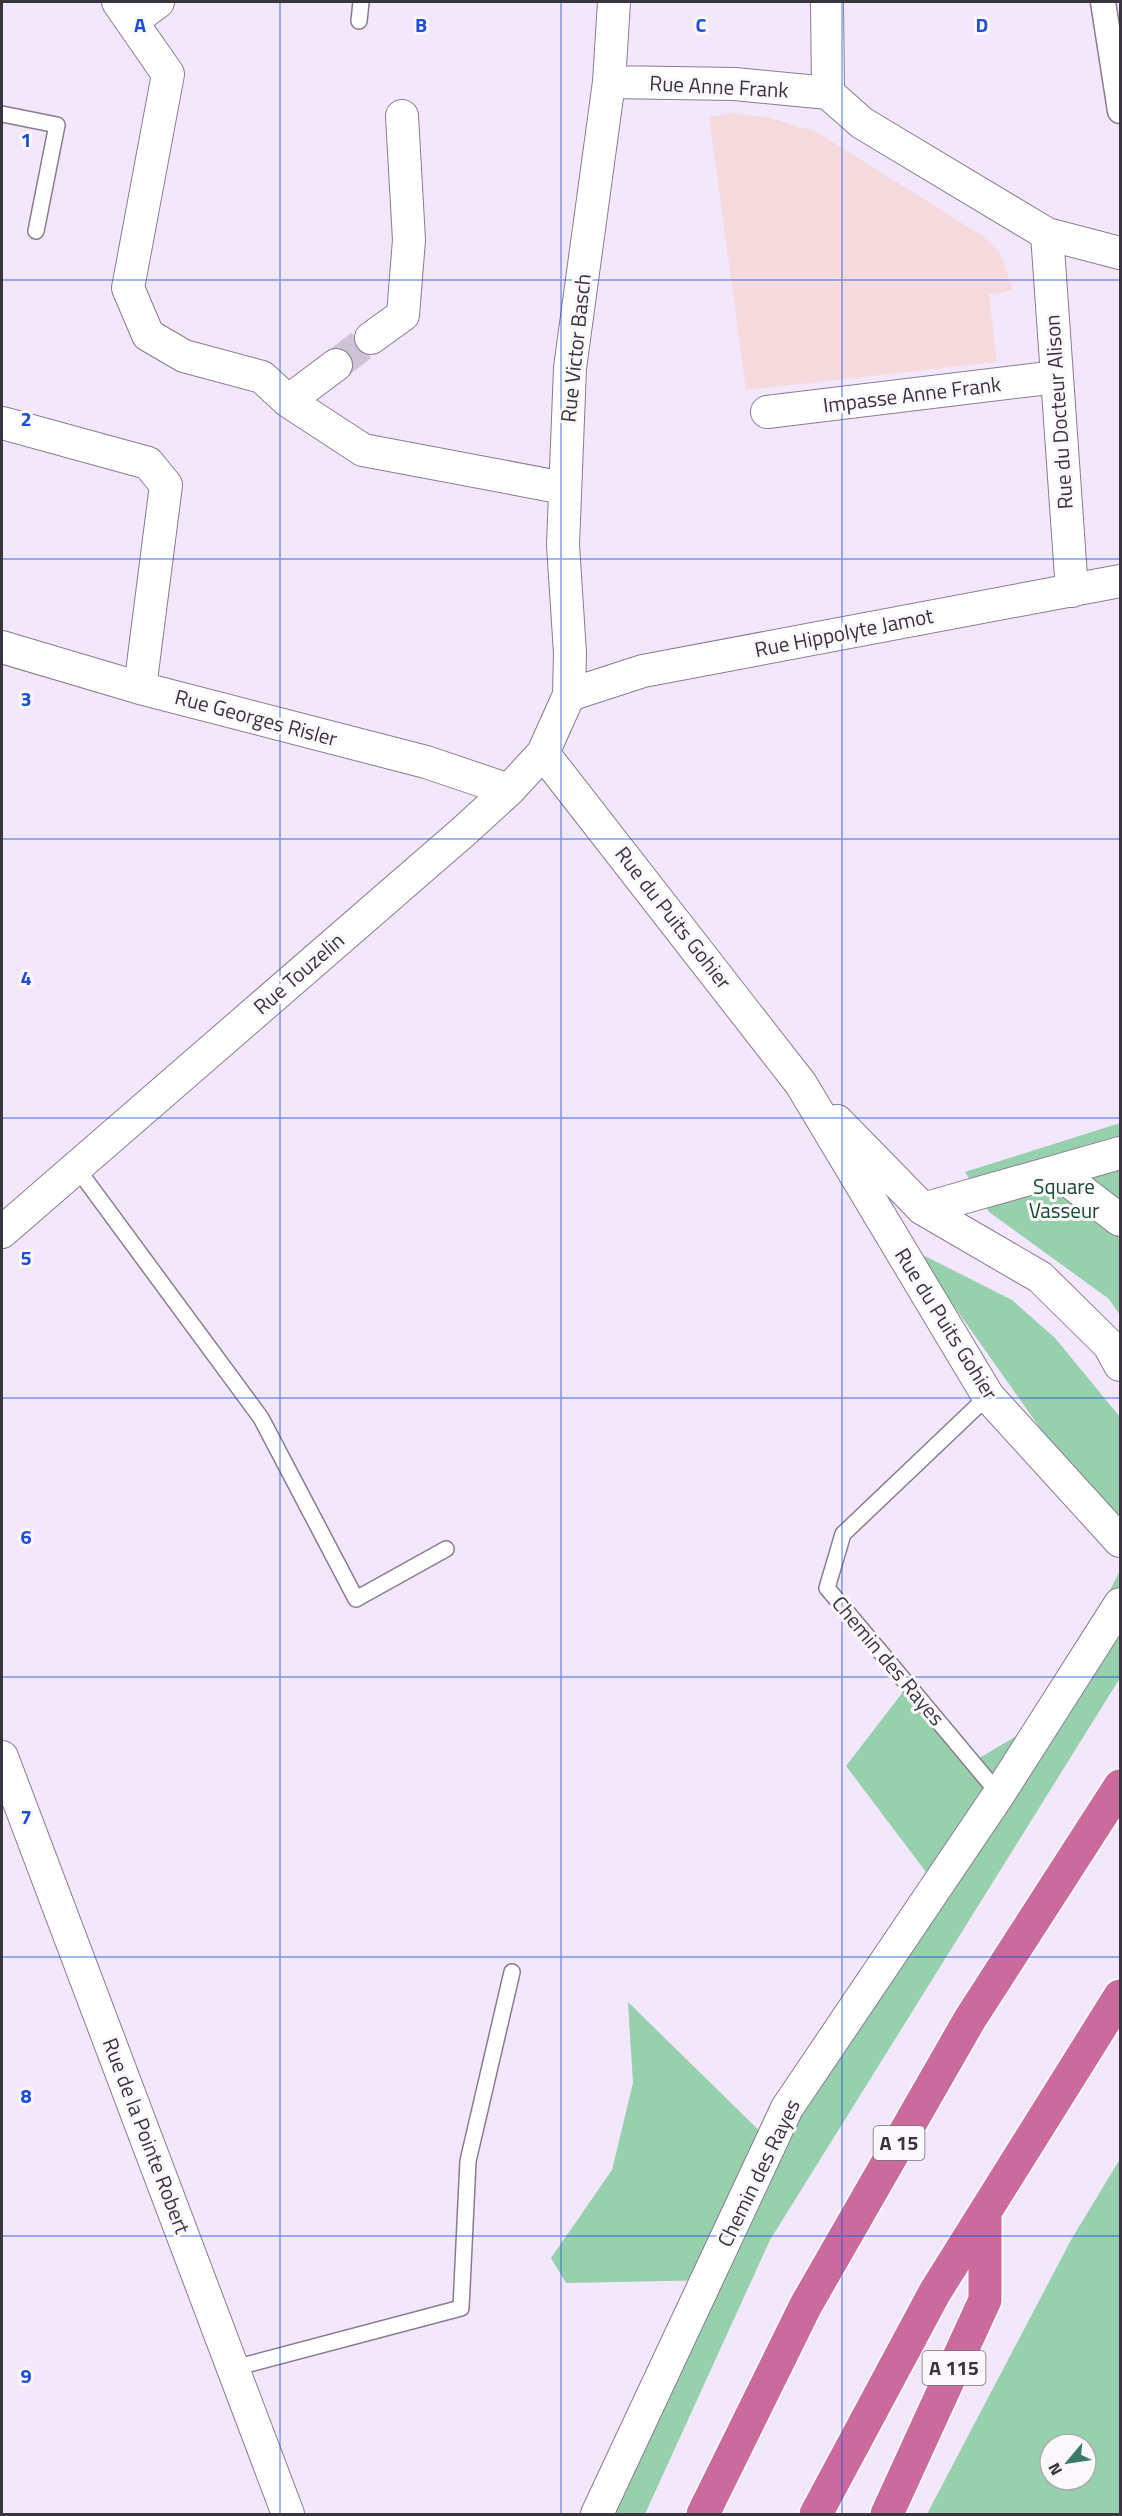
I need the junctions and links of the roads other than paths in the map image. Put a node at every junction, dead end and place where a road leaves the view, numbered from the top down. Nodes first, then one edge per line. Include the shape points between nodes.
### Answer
1 (158, 2) edge
2 (361, 2) edge
3 (614, 2) edge
4 (827, 2) edge
5 (1103, 2) edge
6 (125, 11) edge
7 (359, 21) dead end
8 (609, 82) junction
9 (828, 93) junction
10 (1120, 111) edge
11 (2, 114) edge
12 (402, 116) dead end
13 (36, 231) dead end
14 (1047, 234) junction
15 (1120, 253) edge
16 (371, 338) tunnel mouth
17 (336, 365) tunnel mouth
18 (1057, 377) junction
19 (288, 401) junction
20 (767, 412) dead end
21 (2, 423) edge
22 (564, 488) junction
23 (1120, 581) edge
24 (1072, 591) junction
25 (2, 647) edge
26 (140, 688) junction
27 (569, 695) junction
28 (543, 753) junction
29 (509, 790) junction
30 (801, 1084) junction
31 (1120, 1153) edge
32 (76, 1167) junction
33 (1057, 1172) junction
34 (924, 1209) junction
35 (1120, 1220) edge
36 (2, 1232) edge
37 (1120, 1365) edge
38 (988, 1396) junction
39 (1120, 1541) edge
40 (446, 1549) dead end
41 (1120, 1604) edge
42 (2, 1757) edge
43 (1120, 1785) edge
44 (999, 1794) junction
45 (512, 1972) dead end
46 (1120, 1996) edge
47 (985, 2213) junction
48 (234, 2368) junction
49 (288, 2514) edge
50 (597, 2514) edge
51 (703, 2514) edge
52 (816, 2514) edge
53 (887, 2514) edge

1 - 6 street
2 - 7 lane
3 - 8 street, Rue Victor Basch
4 - 9 street
5 - 10 street
6 - 19 street via 168,74 128,288 148,335 184,356 262,376
8 - 9 street, Rue Anne Frank via 735,84
8 - 22 street, Rue Victor Basch via 570,368
9 - 14 street via 862,123
11 - 13 lane via 57,125
12 - 16 street via 409,240 403,315
14 - 15 street
14 - 18 street, Rue du Docteur Alison
17 - 19 street
18 - 20 street, Impasse Anne Frank
18 - 24 street, Rue du Docteur Alison
19 - 22 street via 363,450
21 - 26 street via 148,463 166,485
22 - 27 street, Rue Victor Basch
23 - 24 street, Rue Hippolyte Jamot
24 - 27 street, Rue Hippolyte Jamot via 643,671
25 - 26 street, Rue Georges Risler
26 - 29 street, Rue Georges Risler via 426,762
27 - 28 street, Rue Touzelin
28 - 29 street, Rue Touzelin
28 - 30 street, Rue du Puits Gohier
29 - 32 street, Rue Touzelin
30 - 34 street, Rue du Puits Gohier
30 - 38 street, Rue du Puits Gohier
31 - 33 street
32 - 36 street, Rue Touzelin
32 - 40 lane via 261,1418 356,1599
33 - 34 street
33 - 35 street
34 - 37 street, Rue du Puits Gohier via 1040,1277 1109,1345
38 - 39 street, Rue du Puits Gohier
38 - 44 lane, Chemin des Rayes via 843,1534 827,1588
41 - 44 street, Chemin des Rayes
42 - 48 street, Rue de la Pointe Robert
43 - 51 highway, A 15 via 970,2019 870,2192 806,2305
44 - 50 street, Chemin des Rayes via 787,2108
45 - 48 lane via 468,2161 461,2308
46 - 47 highway
47 - 52 highway via 934,2292
47 - 53 highway, A 115 via 985,2300
48 - 49 street, Rue de la Pointe Robert

